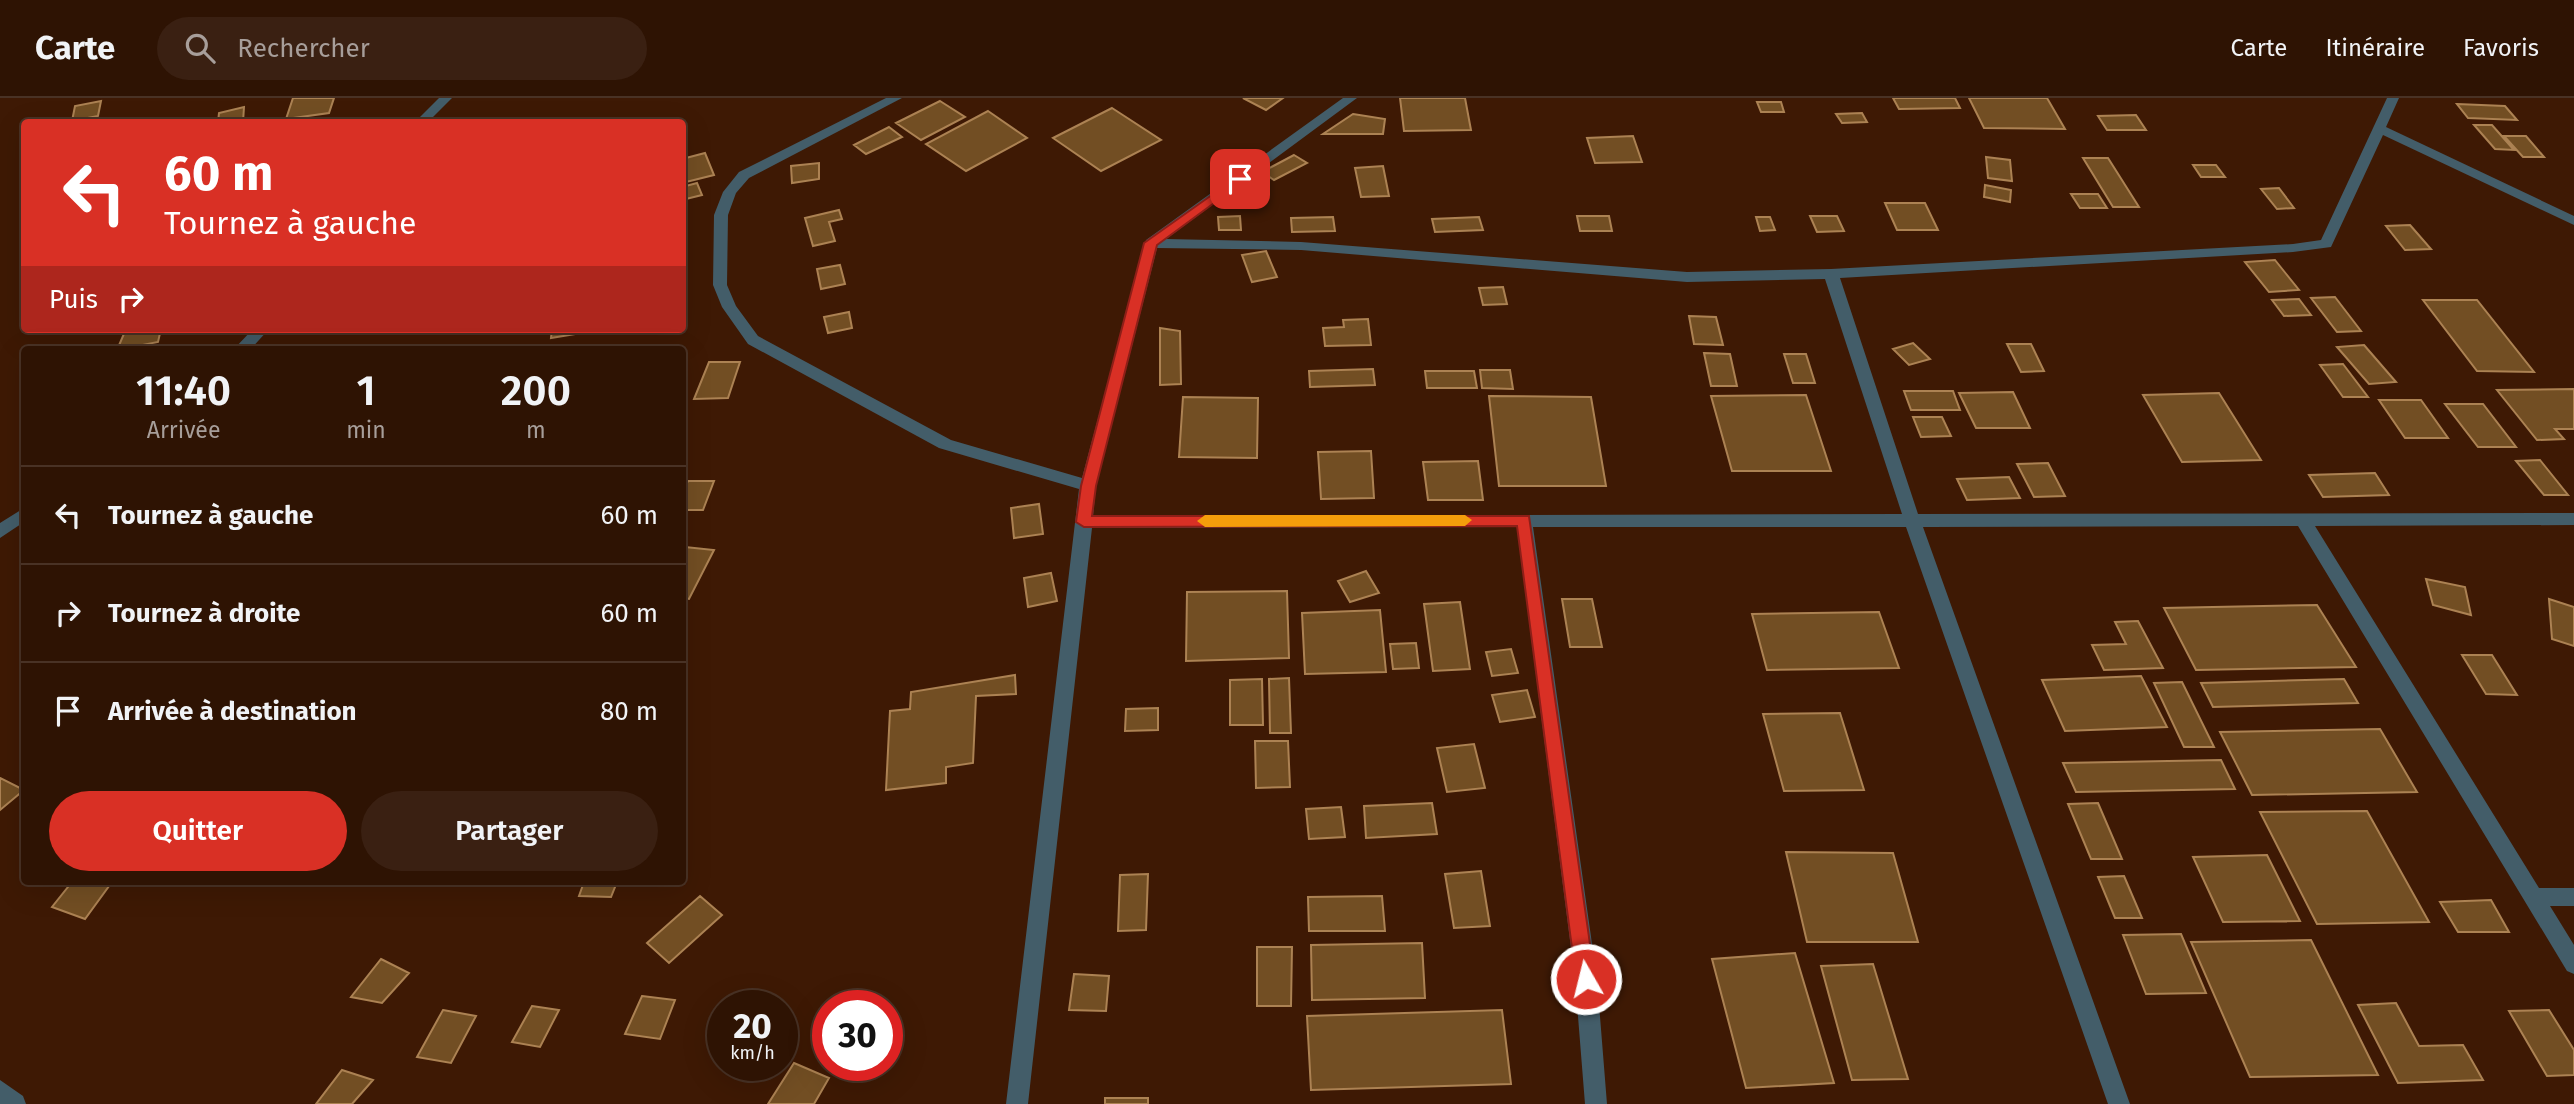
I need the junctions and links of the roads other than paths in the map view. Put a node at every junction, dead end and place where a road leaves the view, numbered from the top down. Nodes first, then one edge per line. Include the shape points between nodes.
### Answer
1 (446, 98) edge
2 (896, 98) edge
3 (1351, 98) edge
4 (2393, 98) edge
5 (424, 119) edge
6 (2379, 128) junction
7 (2574, 221) edge
8 (1151, 243) junction
9 (1831, 274) junction
10 (258, 333) edge
11 (245, 346) edge
12 (1088, 486) junction
13 (21, 516) edge
14 (2574, 519) edge
15 (1524, 520) junction
16 (1912, 520) junction
17 (2303, 520) junction
18 (1084, 522) junction
19 (0, 532) edge
20 (2534, 897) junction
21 (2574, 897) edge
22 (2574, 964) edge
23 (0, 1091) edge
24 (15, 1104) edge
25 (1017, 1104) edge
26 (1596, 1104) edge
27 (2119, 1104) edge

1 - 5 street
2 - 12 street via 744,175 730,192 722,215 720,285 729,307 753,340 945,444
3 - 8 street
4 - 6 street
6 - 7 street
6 - 9 street via 2326,243
8 - 9 street via 1301,246 1687,277
8 - 12 street
9 - 16 street
10 - 11 street
12 - 18 street
13 - 19 street
14 - 17 street
15 - 16 street
15 - 18 street
15 - 26 street via 1586,979
16 - 17 street
16 - 27 street
17 - 20 street
18 - 25 street
20 - 21 street
20 - 22 street
23 - 24 street

